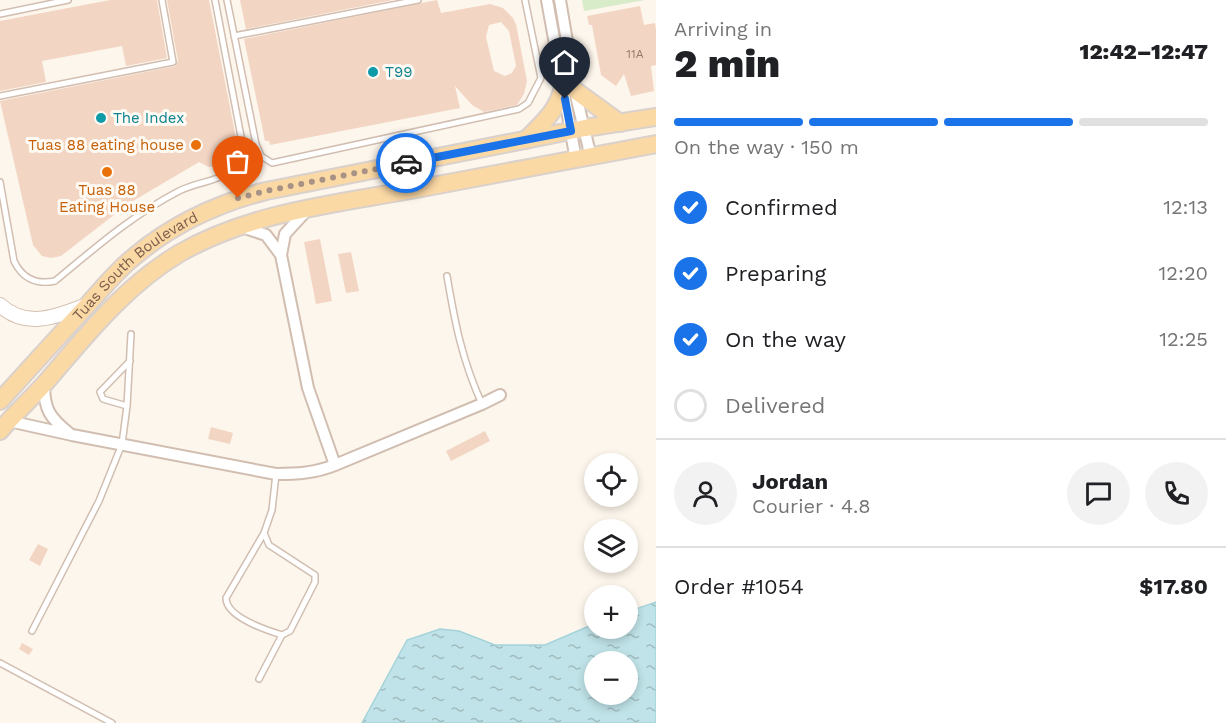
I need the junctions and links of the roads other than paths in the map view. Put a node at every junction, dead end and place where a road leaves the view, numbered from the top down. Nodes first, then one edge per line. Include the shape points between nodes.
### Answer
1 (68, 0) edge
2 (162, 0) edge
3 (215, 0) edge
4 (227, 0) edge
5 (418, 0) edge
6 (525, 0) edge
7 (547, 0) edge
8 (560, 0) edge
9 (0, 14) edge
10 (234, 36) junction
11 (569, 89) junction
12 (0, 96) edge
13 (656, 117) edge
14 (620, 123) junction
15 (578, 130) junction
16 (526, 140) junction
17 (656, 144) edge
18 (583, 158) junction
19 (0, 182) edge
20 (308, 208) junction
21 (239, 225) junction
22 (281, 255) junction
23 (447, 276) dead end
24 (0, 305) edge
25 (87, 305) junction
26 (131, 334) dead end
27 (130, 361) junction
28 (44, 384) junction
29 (500, 395) dead end
30 (0, 401) edge
31 (482, 404) junction
32 (127, 406) junction
33 (4, 426) edge
34 (72, 435) junction
35 (122, 444) junction
36 (335, 465) junction
37 (276, 474) junction
38 (264, 533) junction
39 (32, 631) dead end
40 (282, 635) junction
41 (0, 663) edge
42 (260, 679) dead end
43 (112, 723) edge

1 - 9 lane
2 - 12 lane via 173,62
3 - 19 lane via 243,147 231,172 181,190 125,223 55,281 47,283 31,280 17,267
4 - 10 lane
5 - 10 lane
6 - 10 lane via 541,78 528,103 519,109 272,163 261,156 256,144
7 - 11 street
8 - 11 street
11 - 14 main road
11 - 15 street
11 - 16 main road via 553,113
13 - 14 main road, Tuas South Boulevard
14 - 15 main road, Tuas South Boulevard
15 - 16 main road, Tuas South Boulevard
15 - 18 street
16 - 25 main road, Tuas South Boulevard via 238,198 153,242
17 - 18 main road, Tuas South Boulevard
18 - 20 main road, Tuas South Boulevard
20 - 21 main road, Tuas South Boulevard
20 - 22 street via 289,228
21 - 22 street via 266,236
21 - 28 main road, Tuas South Boulevard via 179,254 147,276 105,314
22 - 36 street via 308,388
23 - 31 lane via 461,350
24 - 25 street via 31,320 54,317
25 - 30 main road, Tuas South Boulevard
26 - 27 lane
27 - 32 lane
27 - 32 lane via 100,392 103,399
28 - 33 main road, Tuas South Boulevard
28 - 34 street via 45,406
29 - 31 street
31 - 36 street
32 - 35 lane
33 - 34 street
34 - 35 street
35 - 37 street
35 - 39 lane via 99,501
36 - 37 street via 309,473
37 - 38 lane via 272,510
38 - 40 lane via 269,545 315,575 290,632
38 - 40 lane via 226,602 229,610
40 - 42 lane
41 - 43 lane

